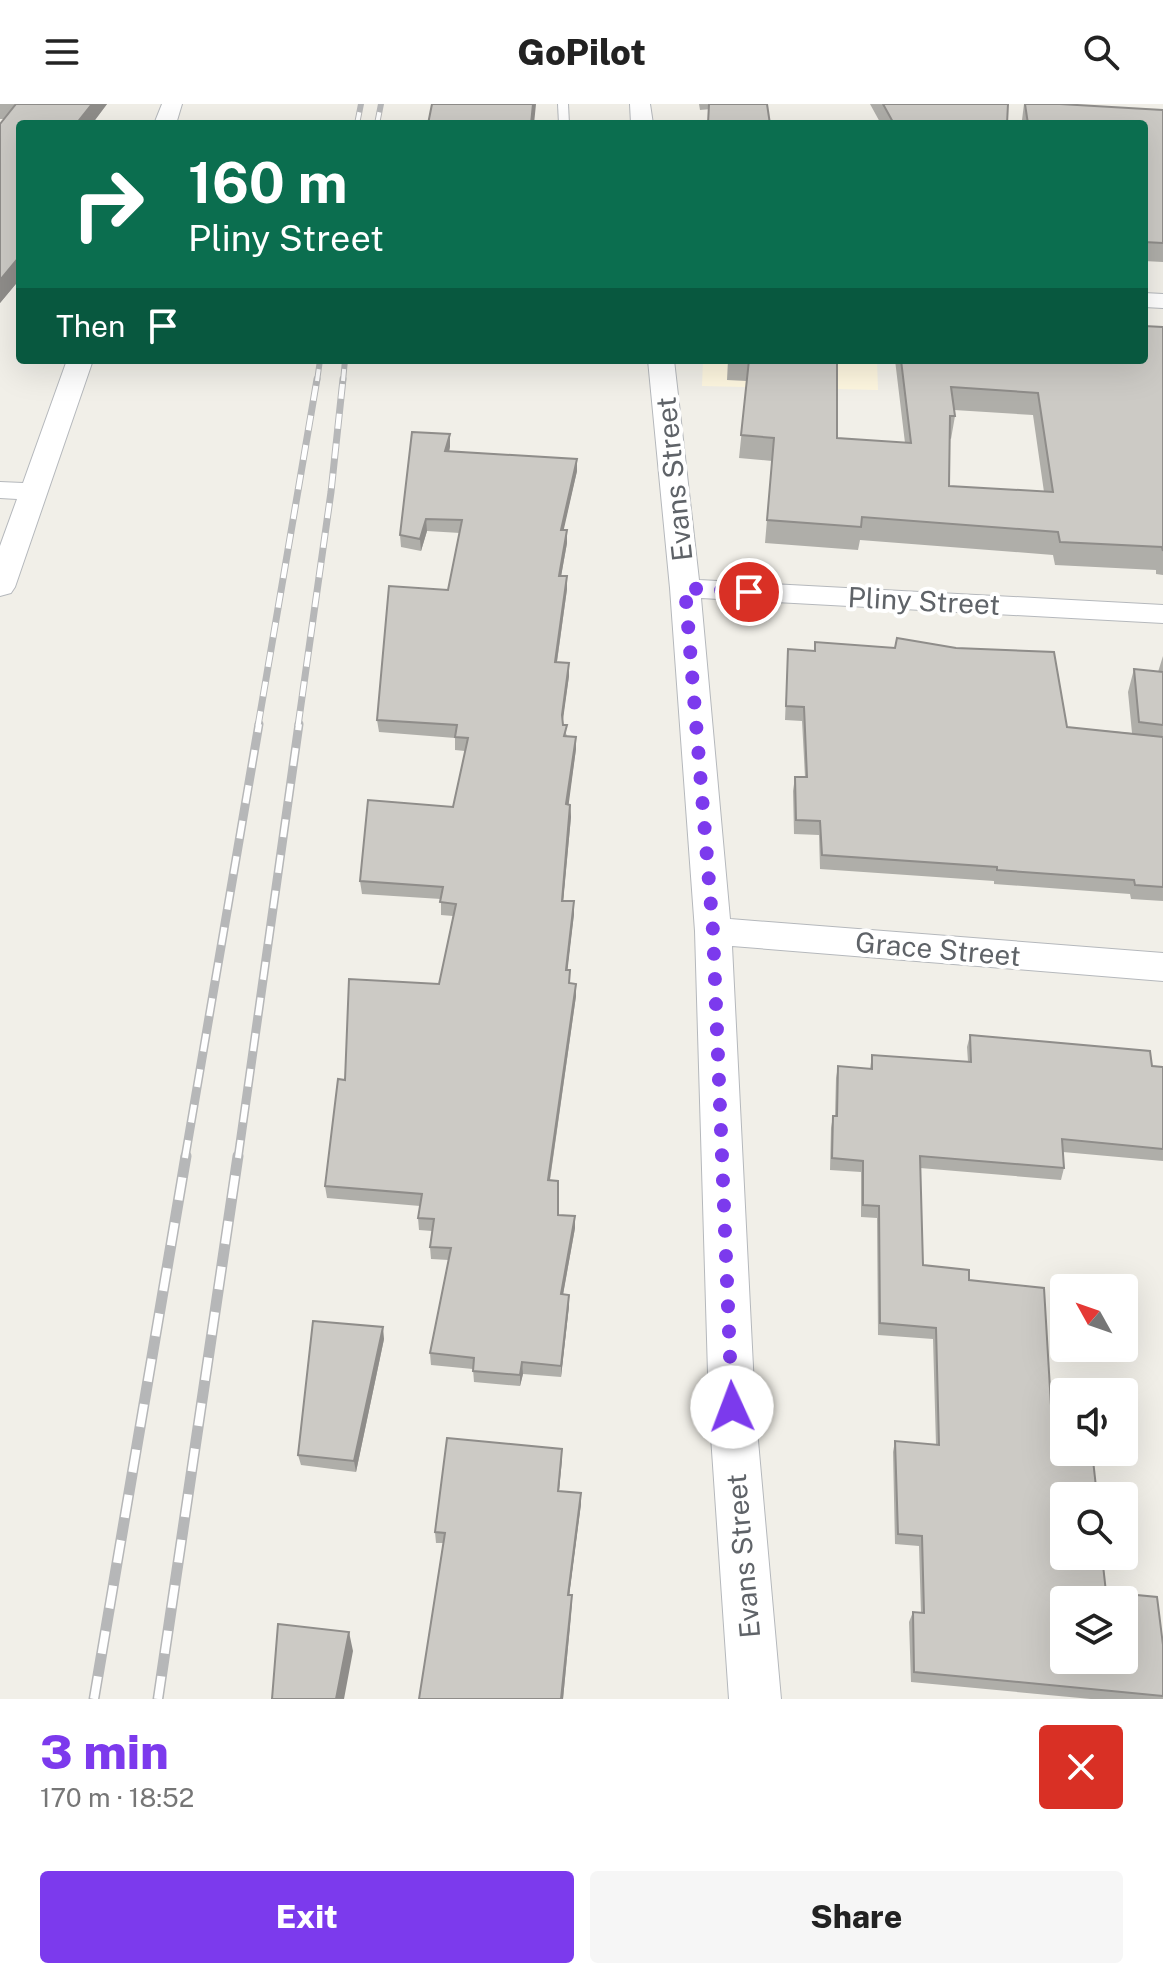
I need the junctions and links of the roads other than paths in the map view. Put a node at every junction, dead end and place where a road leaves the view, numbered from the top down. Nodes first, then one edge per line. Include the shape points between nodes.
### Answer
1 (79, 364) edge
2 (661, 364) edge
3 (0, 490) edge
4 (32, 492) junction
5 (0, 587) edge
6 (685, 588) junction
7 (1163, 614) edge
8 (713, 931) junction
9 (1163, 967) edge
10 (755, 1699) edge

1 - 4 street
2 - 6 street, Evans Street
3 - 4 street
4 - 5 street
6 - 7 street, Pliny Street
6 - 8 street, Evans Street
8 - 9 street, Grace Street
8 - 10 street, Evans Street via 732,1407

